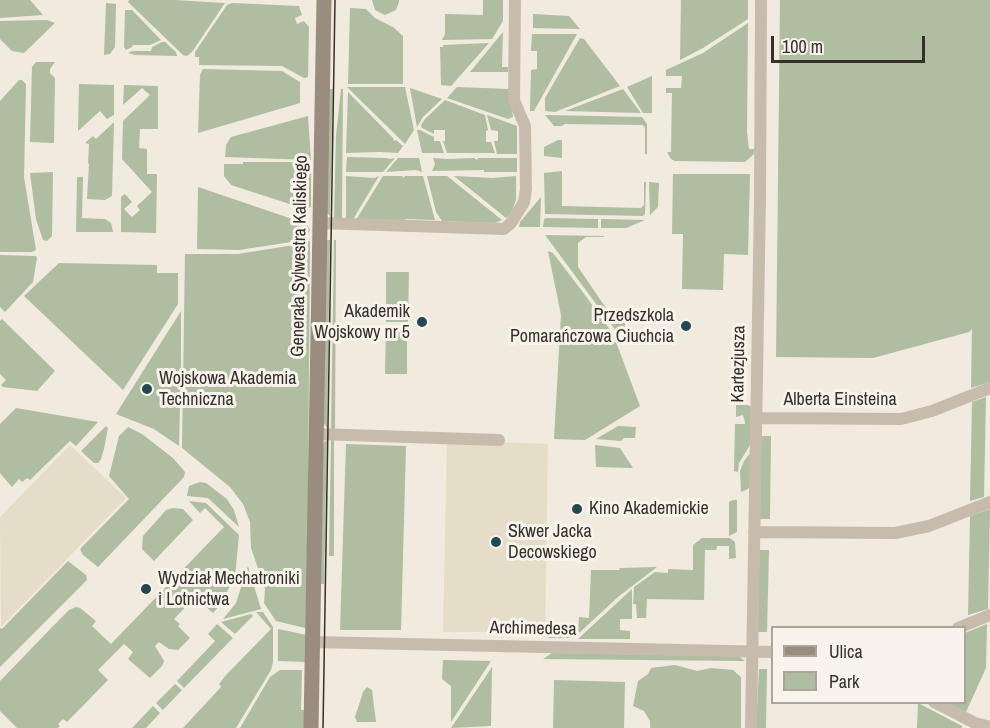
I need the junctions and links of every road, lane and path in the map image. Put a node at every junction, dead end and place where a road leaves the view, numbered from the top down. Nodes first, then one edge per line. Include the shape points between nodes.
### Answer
1 (324, 0) edge
2 (761, 0) edge
3 (515, 3) edge
4 (319, 223) junction
5 (990, 388) edge
6 (756, 418) junction
7 (317, 434) junction
8 (499, 440) dead end
9 (990, 502) edge
10 (754, 532) junction
11 (990, 615) edge
12 (961, 626) edge
13 (313, 642) junction
14 (752, 651) junction
15 (771, 652) edge
16 (938, 704) edge
17 (990, 727) edge
18 (311, 728) edge
19 (751, 728) edge

1 - 4 street, Generała Sylwestra Kaliskiego
2 - 6 street, Kartezjusza
3 - 4 street via 514,100 525,126 526,189 524,202 511,223 504,229
4 - 7 street, Generała Sylwestra Kaliskiego
5 - 6 street, Alberta Einsteina via 901,419
6 - 10 street, Kartezjusza
7 - 8 street
7 - 13 street, Generała Sylwestra Kaliskiego
9 - 10 street via 929,526 895,533
10 - 14 street, Kartezjusza
11 - 12 street
13 - 14 street, Archimedesa
13 - 18 street, Generała Sylwestra Kaliskiego
14 - 15 street, Archimedesa
14 - 19 street, Kartezjusza
16 - 17 street

